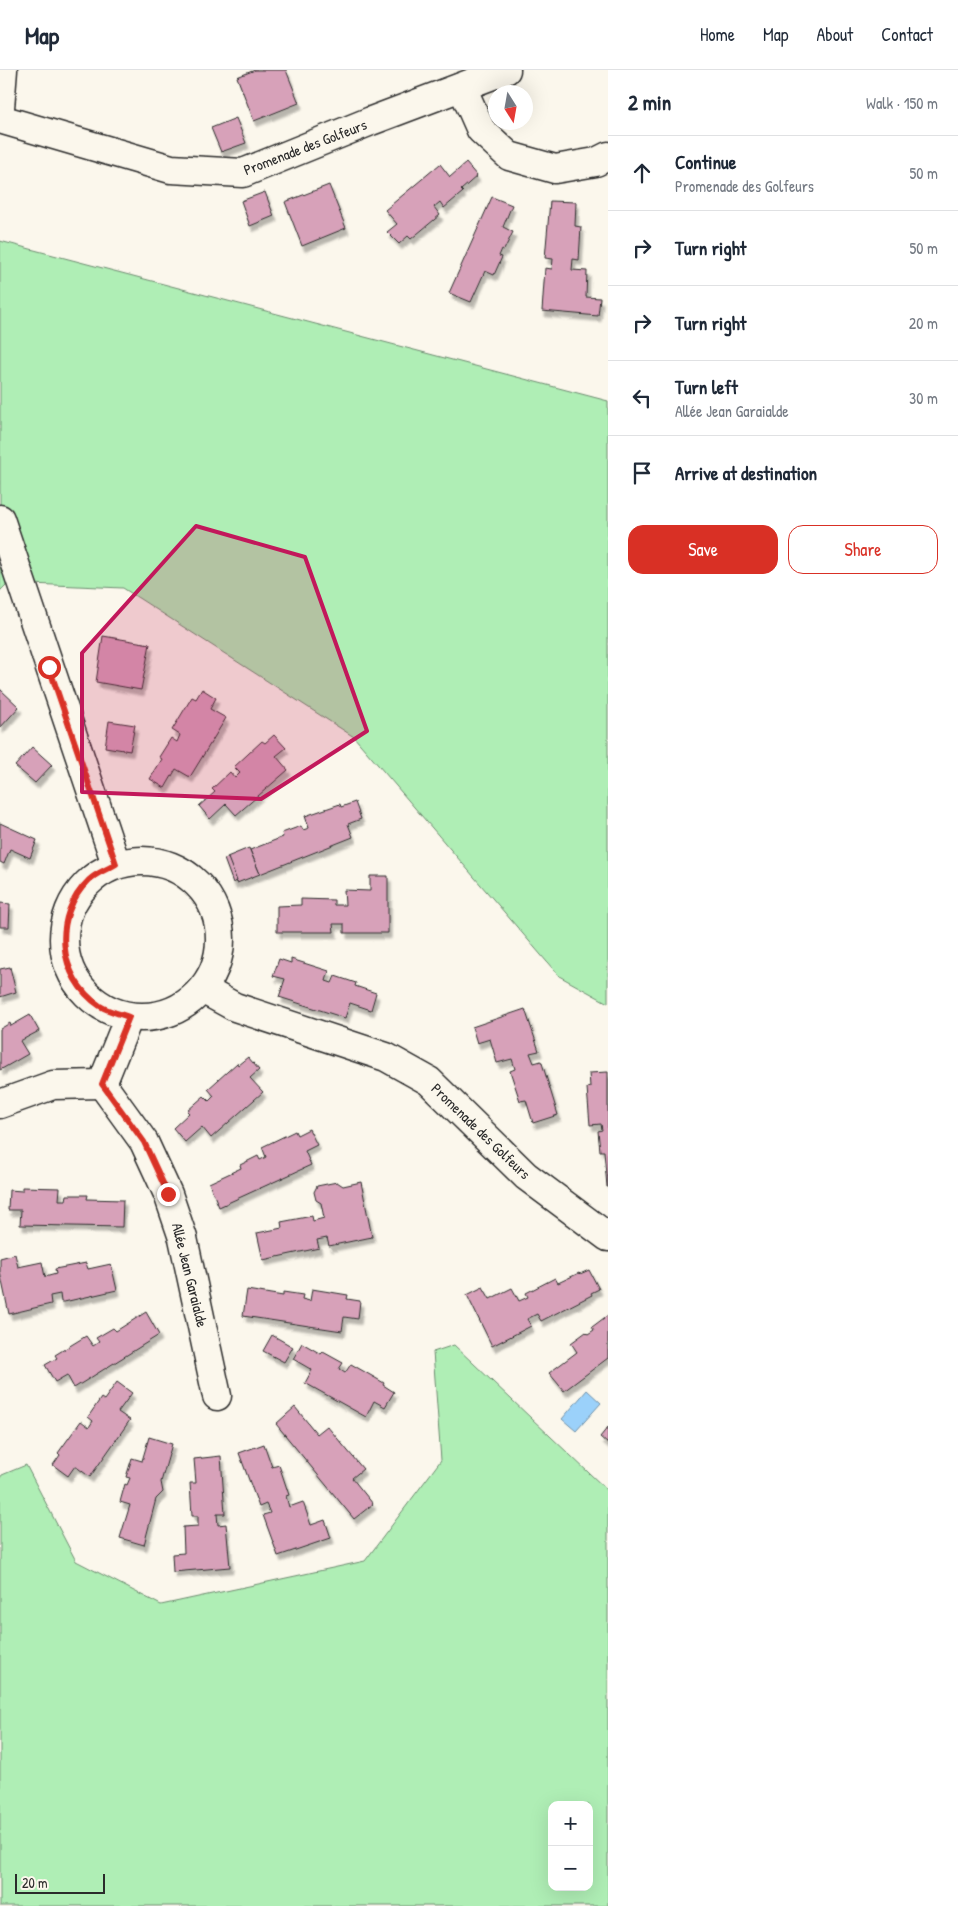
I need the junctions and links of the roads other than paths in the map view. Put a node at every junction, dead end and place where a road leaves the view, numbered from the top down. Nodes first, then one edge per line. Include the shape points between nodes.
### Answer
1 (3, 70) edge
2 (506, 70) edge
3 (462, 87) junction
4 (0, 108) edge
5 (0, 119) edge
6 (608, 156) edge
7 (0, 519) edge
8 (116, 864) junction
9 (204, 990) junction
10 (129, 1017) junction
11 (102, 1084) junction
12 (0, 1104) edge
13 (608, 1237) edge
14 (218, 1396) dead end

1 - 4 street
2 - 3 street, Promenade des Golfeurs
3 - 5 street, Promenade des Golfeurs via 243,173 171,169
3 - 6 street via 481,130 509,156 555,169 596,162
7 - 8 street
8 - 9 street via 150,860 183,870 208,894 221,925 220,959
8 - 10 street via 90,879 72,902 63,931 66,960 79,987 101,1007
9 - 10 street via 182,1008 157,1017
9 - 13 street, Promenade des Golfeurs via 235,1007 386,1057 429,1081 526,1176
10 - 11 street
11 - 12 street via 52,1084
11 - 14 street, Allée Jean Garaialde via 144,1142 168,1194 183,1238

